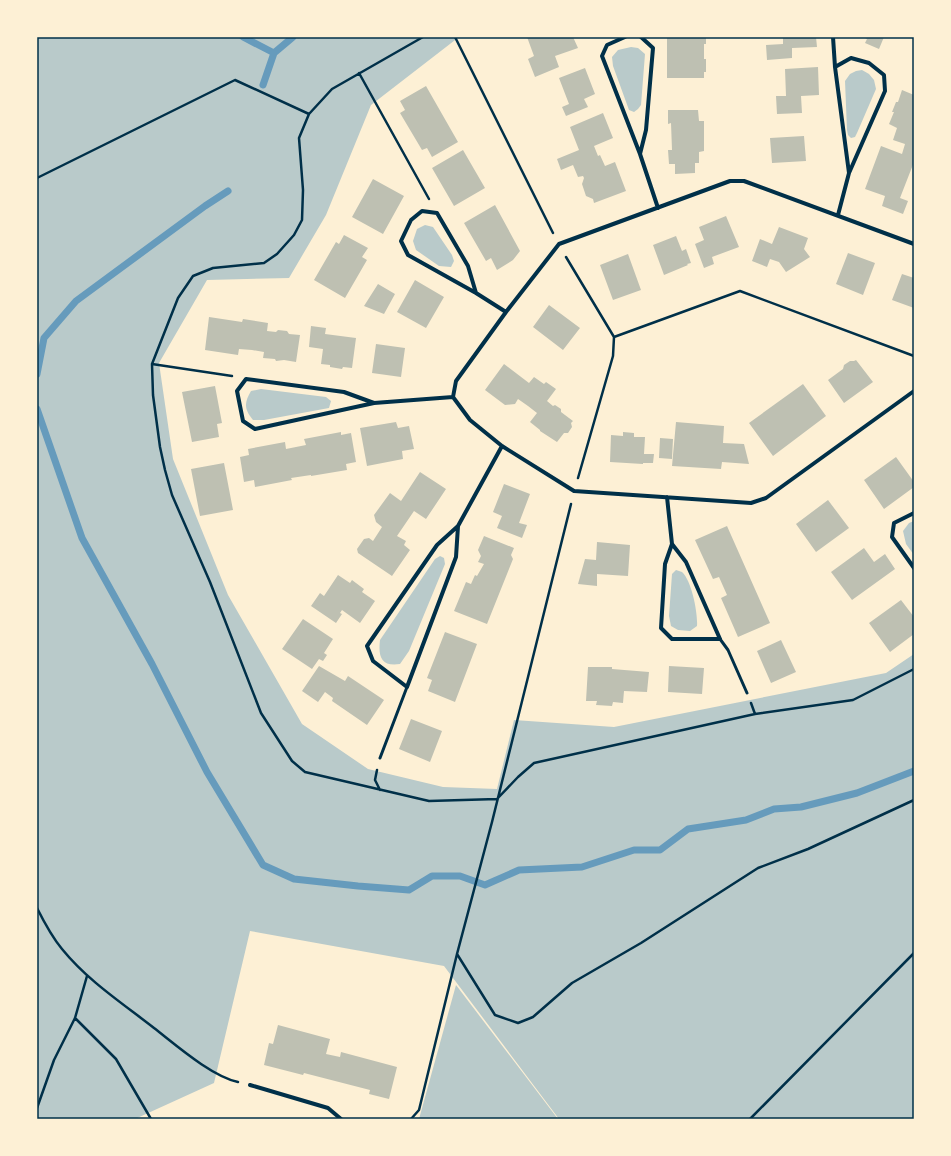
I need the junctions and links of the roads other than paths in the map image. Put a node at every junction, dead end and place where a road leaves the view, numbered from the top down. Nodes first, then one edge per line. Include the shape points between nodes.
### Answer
1 (625, 37) edge
2 (641, 37) edge
3 (833, 37) edge
4 (835, 67) junction
5 (640, 154) junction
6 (849, 173) junction
7 (658, 208) junction
8 (838, 215) junction
9 (914, 244) edge
10 (476, 292) junction
11 (506, 312) junction
12 (914, 391) edge
13 (453, 397) junction
14 (374, 403) junction
15 (502, 446) junction
16 (667, 497) junction
17 (914, 513) edge
18 (458, 526) junction
19 (672, 544) junction
20 (914, 568) edge
21 (720, 639) junction
22 (407, 687) junction
23 (747, 693) dead end
24 (380, 758) road end
25 (250, 1085) road end
26 (341, 1119) edge

1 - 5 street via 608,44 602,56
2 - 5 street via 652,48 646,130
3 - 4 street
4 - 6 street
4 - 6 street via 851,58 869,63 884,75 885,91
5 - 7 street
6 - 8 street
7 - 8 street via 730,181 744,181
7 - 11 street via 559,244
8 - 9 street
10 - 10 street via 468,266 437,213 422,211 411,220 401,241 408,255
10 - 11 street
11 - 13 street via 456,381
12 - 16 street via 766,498 751,503
13 - 14 street
13 - 15 street via 470,420
14 - 14 street via 344,392 246,379 237,391 243,421 255,430
15 - 16 street via 574,491
15 - 18 street
16 - 19 street
17 - 20 street via 894,524 892,537
18 - 22 street via 456,557
18 - 22 street via 437,544 367,646 373,661
19 - 21 street via 686,562
19 - 21 street via 665,564 661,628 672,639
21 - 23 lane via 728,650
22 - 24 lane
25 - 26 street via 328,1108

